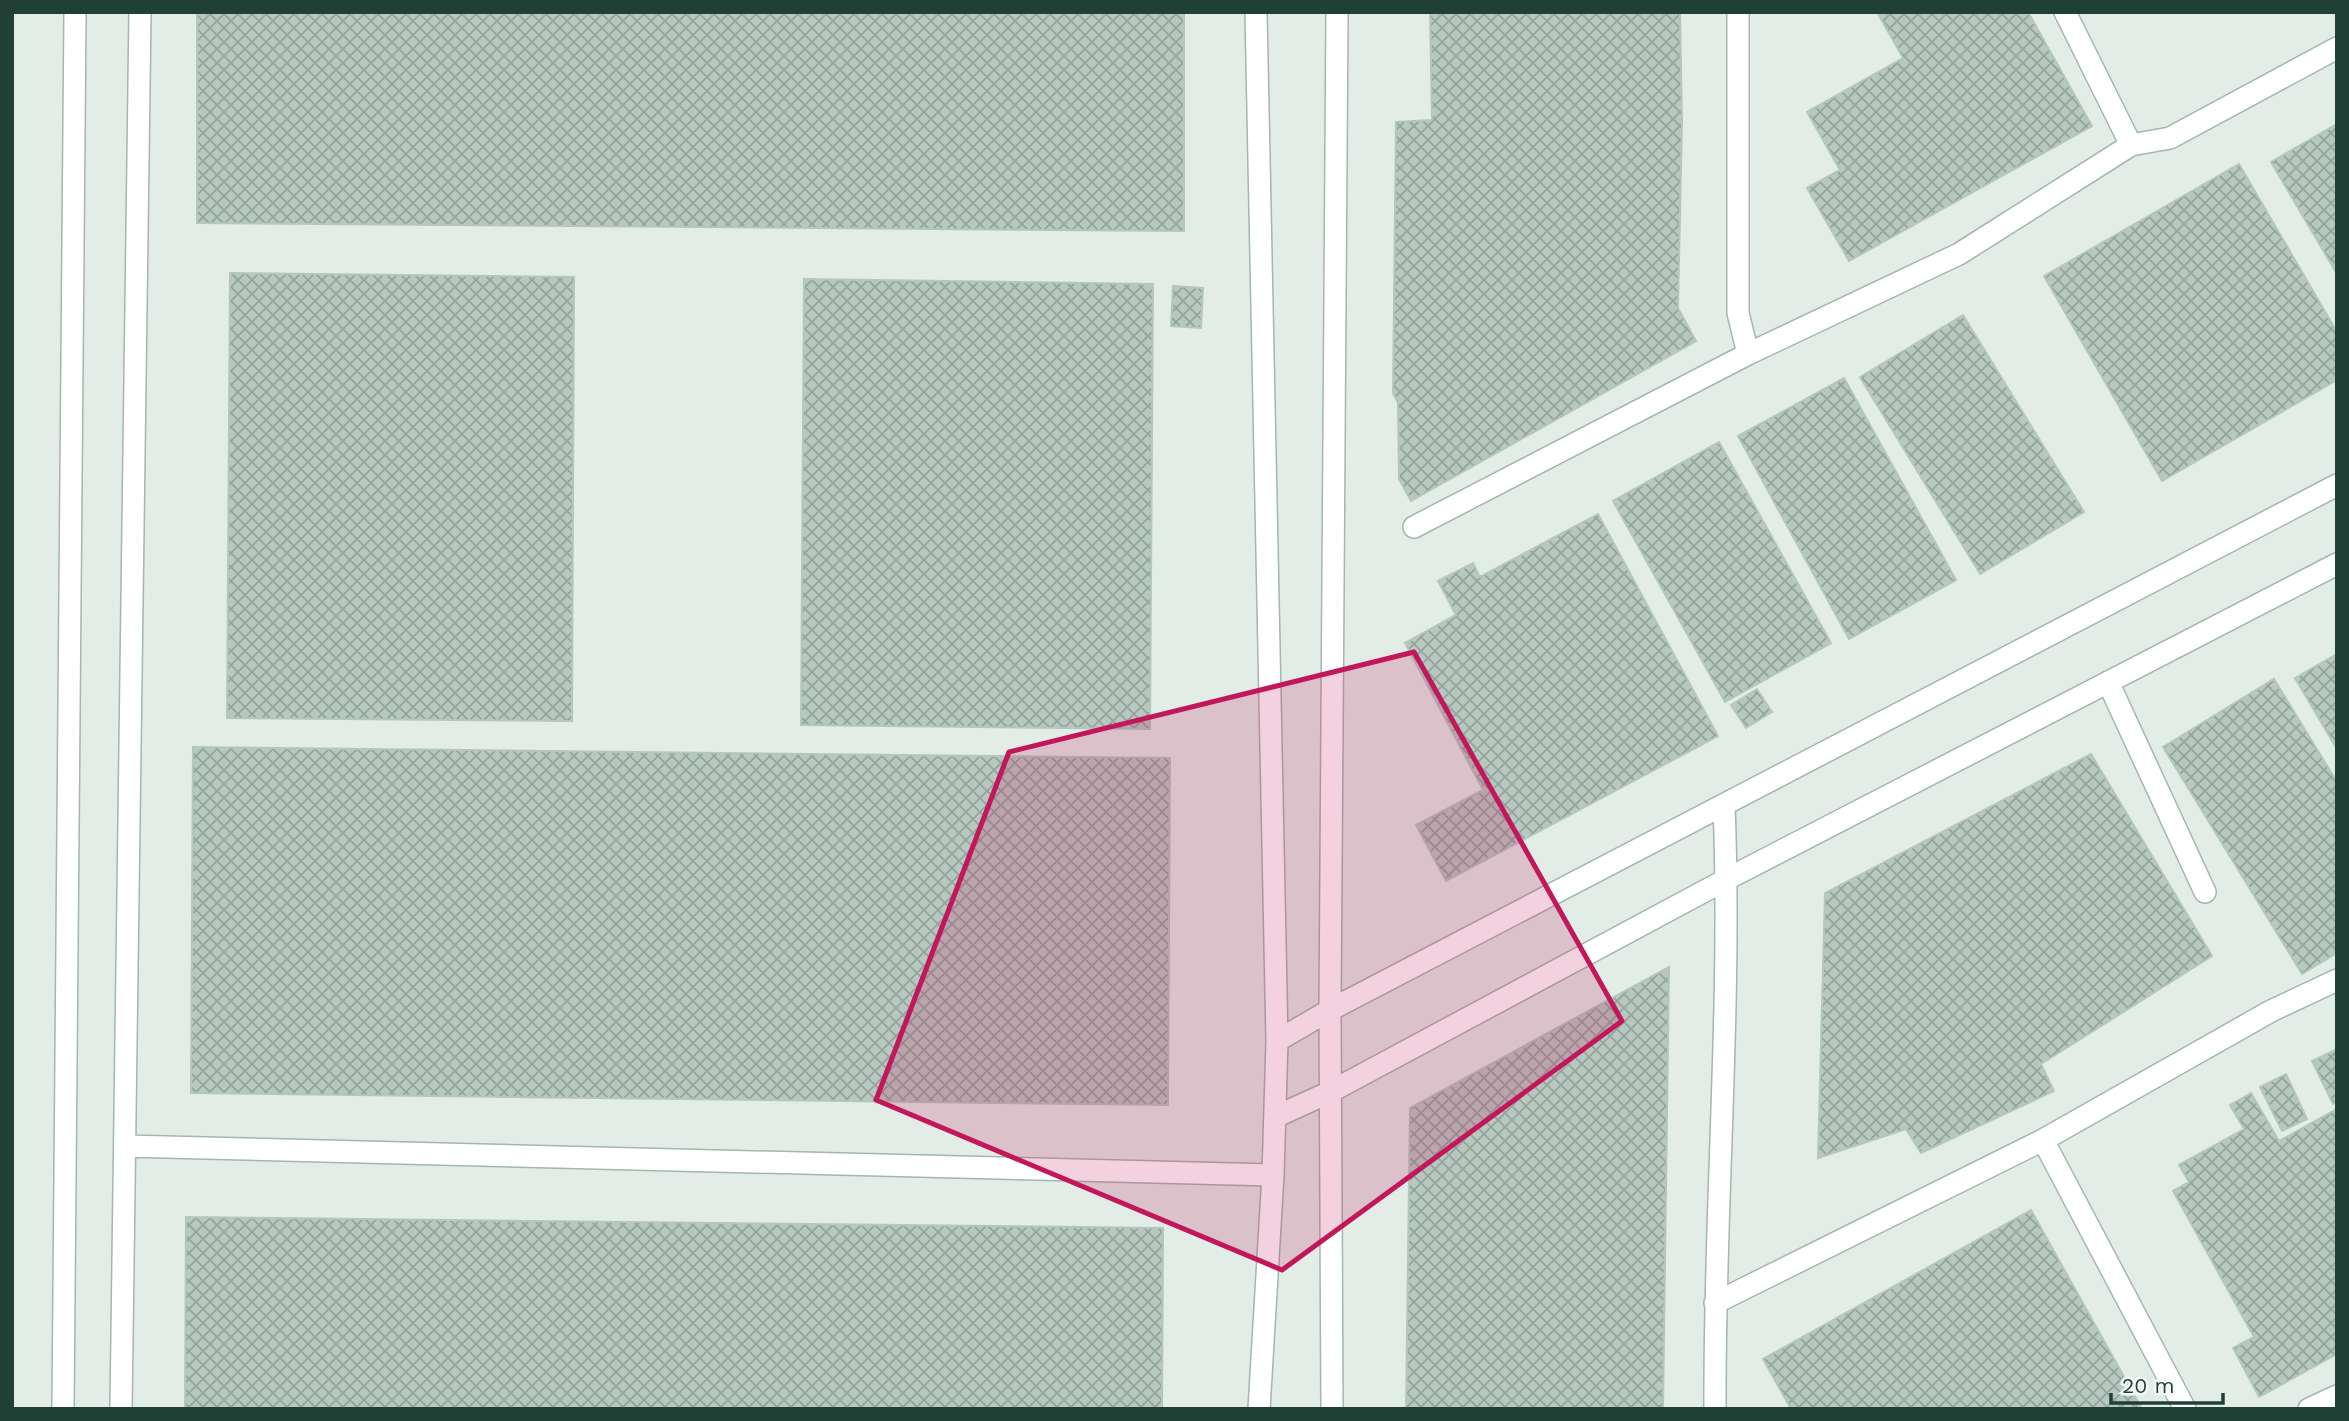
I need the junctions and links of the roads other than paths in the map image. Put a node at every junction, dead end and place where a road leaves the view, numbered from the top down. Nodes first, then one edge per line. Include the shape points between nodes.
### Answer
1 (75, 12) edge
2 (140, 12) edge
3 (1256, 12) edge
4 (1337, 12) edge
5 (1738, 12) edge
6 (2065, 12) edge
7 (2337, 48) edge
8 (2131, 145) junction
9 (1748, 354) junction
10 (2337, 485) edge
11 (1414, 527) dead end
12 (2337, 564) edge
13 (2108, 682) junction
14 (1724, 805) junction
15 (1727, 879) junction
16 (2205, 892) dead end
17 (2337, 980) edge
18 (1330, 1010) junction
19 (1277, 1041) junction
20 (1330, 1092) junction
21 (1275, 1117) junction
22 (2043, 1140) junction
23 (125, 1146) junction
24 (1273, 1175) junction
25 (1714, 1303) junction
26 (2337, 1396) edge
27 (63, 1409) edge
28 (121, 1409) edge
29 (1259, 1409) edge
30 (1332, 1409) edge
31 (1715, 1409) edge
32 (2185, 1409) edge
33 (2309, 1409) edge

1 - 27 street
2 - 23 street
3 - 19 street
4 - 18 street
5 - 9 street via 1738,313
6 - 8 street
7 - 8 street via 2170,138
8 - 9 street via 1958,254
9 - 11 street
10 - 14 street
12 - 13 street
13 - 15 street
13 - 16 street
14 - 15 street
14 - 18 street
15 - 20 street
15 - 25 street
17 - 22 street via 2271,1011
18 - 19 street
18 - 20 street
19 - 21 street
20 - 21 street
20 - 30 street
21 - 24 street
22 - 25 street
22 - 32 street
23 - 24 street
23 - 28 street
24 - 29 street
25 - 31 street
26 - 33 street

